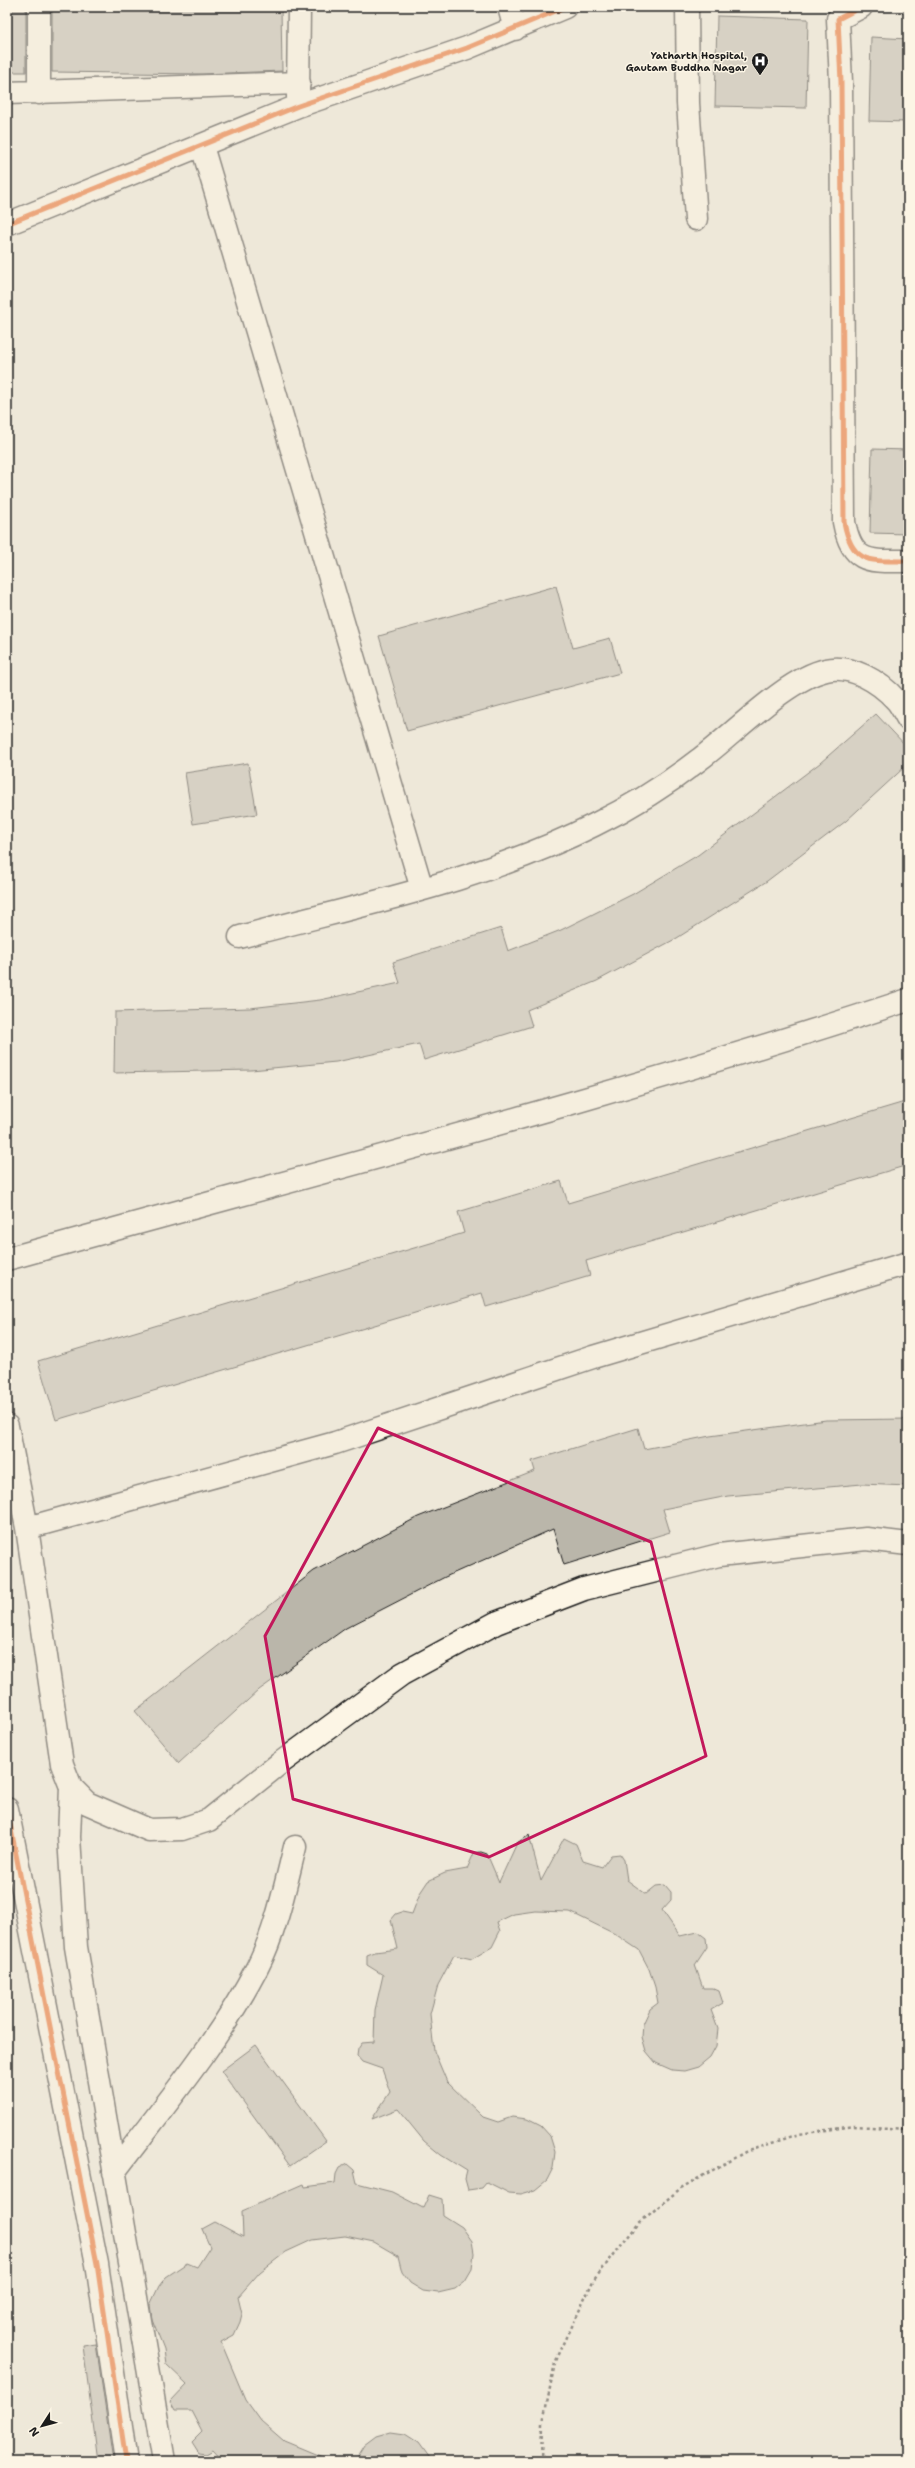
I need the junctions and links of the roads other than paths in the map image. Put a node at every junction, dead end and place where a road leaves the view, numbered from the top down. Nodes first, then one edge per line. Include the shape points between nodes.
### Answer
1 (39, 7) edge
2 (299, 7) edge
3 (509, 7) edge
4 (565, 7) edge
5 (687, 7) edge
6 (861, 7) edge
7 (515, 29) junction
8 (299, 83) junction
9 (7, 93) edge
10 (39, 93) junction
11 (298, 106) junction
12 (202, 146) junction
13 (696, 219) dead end
14 (7, 224) edge
15 (908, 562) edge
16 (908, 719) edge
17 (422, 889) junction
18 (240, 937) dead end
19 (908, 1000) edge
20 (7, 1259) edge
21 (908, 1263) edge
22 (7, 1426) edge
23 (27, 1528) junction
24 (908, 1544) edge
25 (71, 1787) junction
26 (7, 1809) edge
27 (295, 1847) dead end
28 (114, 2172) junction
29 (126, 2461) edge
30 (164, 2461) edge

1 - 10 street
2 - 8 street
3 - 7 street
4 - 7 street
5 - 13 street via 688,104
6 - 15 street via 838,18 841,82 844,522 847,538 854,551 862,558
7 - 11 street
8 - 10 street
8 - 11 street
9 - 10 street
11 - 12 street
12 - 14 street
12 - 17 street
16 - 17 street via 897,700 872,680 846,670 828,669 811,674 791,686 699,760 594,825 476,875
17 - 18 street
19 - 20 street via 798,1037
21 - 23 street via 593,1357 328,1445
22 - 23 street
23 - 25 street via 62,1764
24 - 25 street via 866,1539 718,1555 584,1588 496,1623 402,1674 279,1764 208,1820 182,1829 149,1830 87,1804
25 - 28 street via 69,1837 76,1947
26 - 29 street via 97,2264
27 - 28 street via 274,1925 258,1967 231,2012
28 - 30 street

